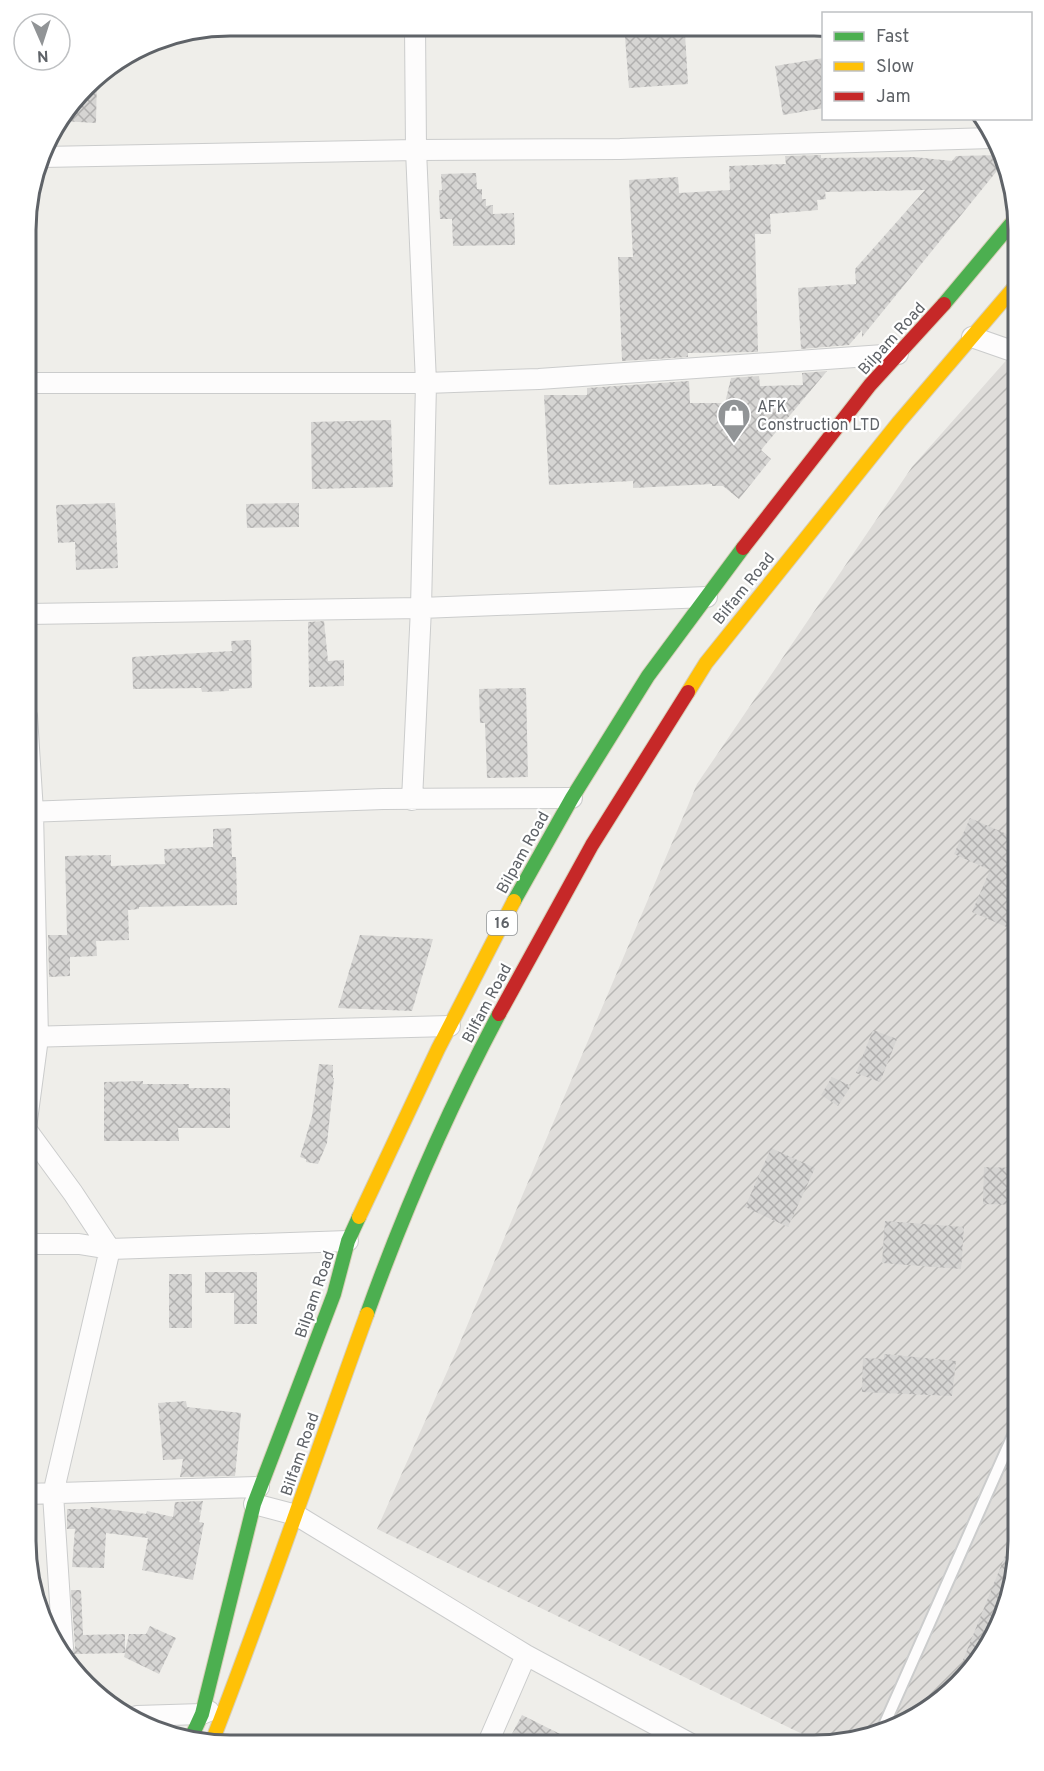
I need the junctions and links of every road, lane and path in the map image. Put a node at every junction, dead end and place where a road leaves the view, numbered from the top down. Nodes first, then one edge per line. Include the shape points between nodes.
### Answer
1 (415, 36) edge
2 (984, 138) edge
3 (416, 150) junction
4 (51, 156) edge
5 (1008, 228) edge
6 (1008, 294) edge
7 (972, 337) junction
8 (1008, 350) edge
9 (898, 354) junction
10 (36, 383) edge
11 (426, 383) junction
12 (707, 597) junction
13 (421, 608) junction
14 (36, 614) edge
15 (572, 798) junction
16 (412, 800) junction
17 (36, 812) edge
18 (450, 1026) junction
19 (36, 1037) edge
20 (36, 1142) edge
21 (348, 1242) junction
22 (36, 1244) edge
23 (110, 1249) junction
24 (1008, 1446) edge
25 (36, 1494) edge
26 (53, 1494) junction
27 (256, 1496) junction
28 (296, 1515) junction
29 (62, 1639) edge
30 (526, 1655) junction
31 (225, 1704) junction
32 (202, 1714) junction
33 (147, 1716) edge
34 (886, 1721) edge
35 (194, 1731) edge
36 (215, 1734) edge
37 (491, 1735) edge
38 (674, 1735) edge

1 - 3 street
2 - 3 street via 620,149
3 - 4 street
3 - 11 street
5 - 9 main road, Bilpam Road / 16
6 - 7 main road, Bilfam Road / 16
7 - 8 street
7 - 28 main road, Bilfam Road / 16 via 891,431 706,663 592,845 474,1061 428,1159 350,1360
9 - 11 street
9 - 12 main road, Bilpam Road / 16
10 - 11 street
11 - 13 street
12 - 13 street
12 - 15 main road, Bilpam Road / 16 via 648,676
13 - 14 street
13 - 16 street
15 - 16 street
15 - 18 main road, Bilpam Road / 16 via 516,896
16 - 17 street
18 - 19 street
18 - 21 main road, Bilpam Road / 16
20 - 23 street
21 - 23 street
21 - 27 main road, Bilpam Road / 16 via 334,1294
22 - 23 street
23 - 26 street
24 - 34 lane
25 - 26 street
26 - 27 street
26 - 29 street
27 - 28 street
27 - 32 main road, Bilpam Road / 16
28 - 30 street
28 - 31 main road, Bilfam Road / 16
30 - 37 street
30 - 38 street
31 - 32 street
31 - 36 main road, Bilfam Road / 16
32 - 33 street
32 - 35 main road, Bilpam Road / 16

